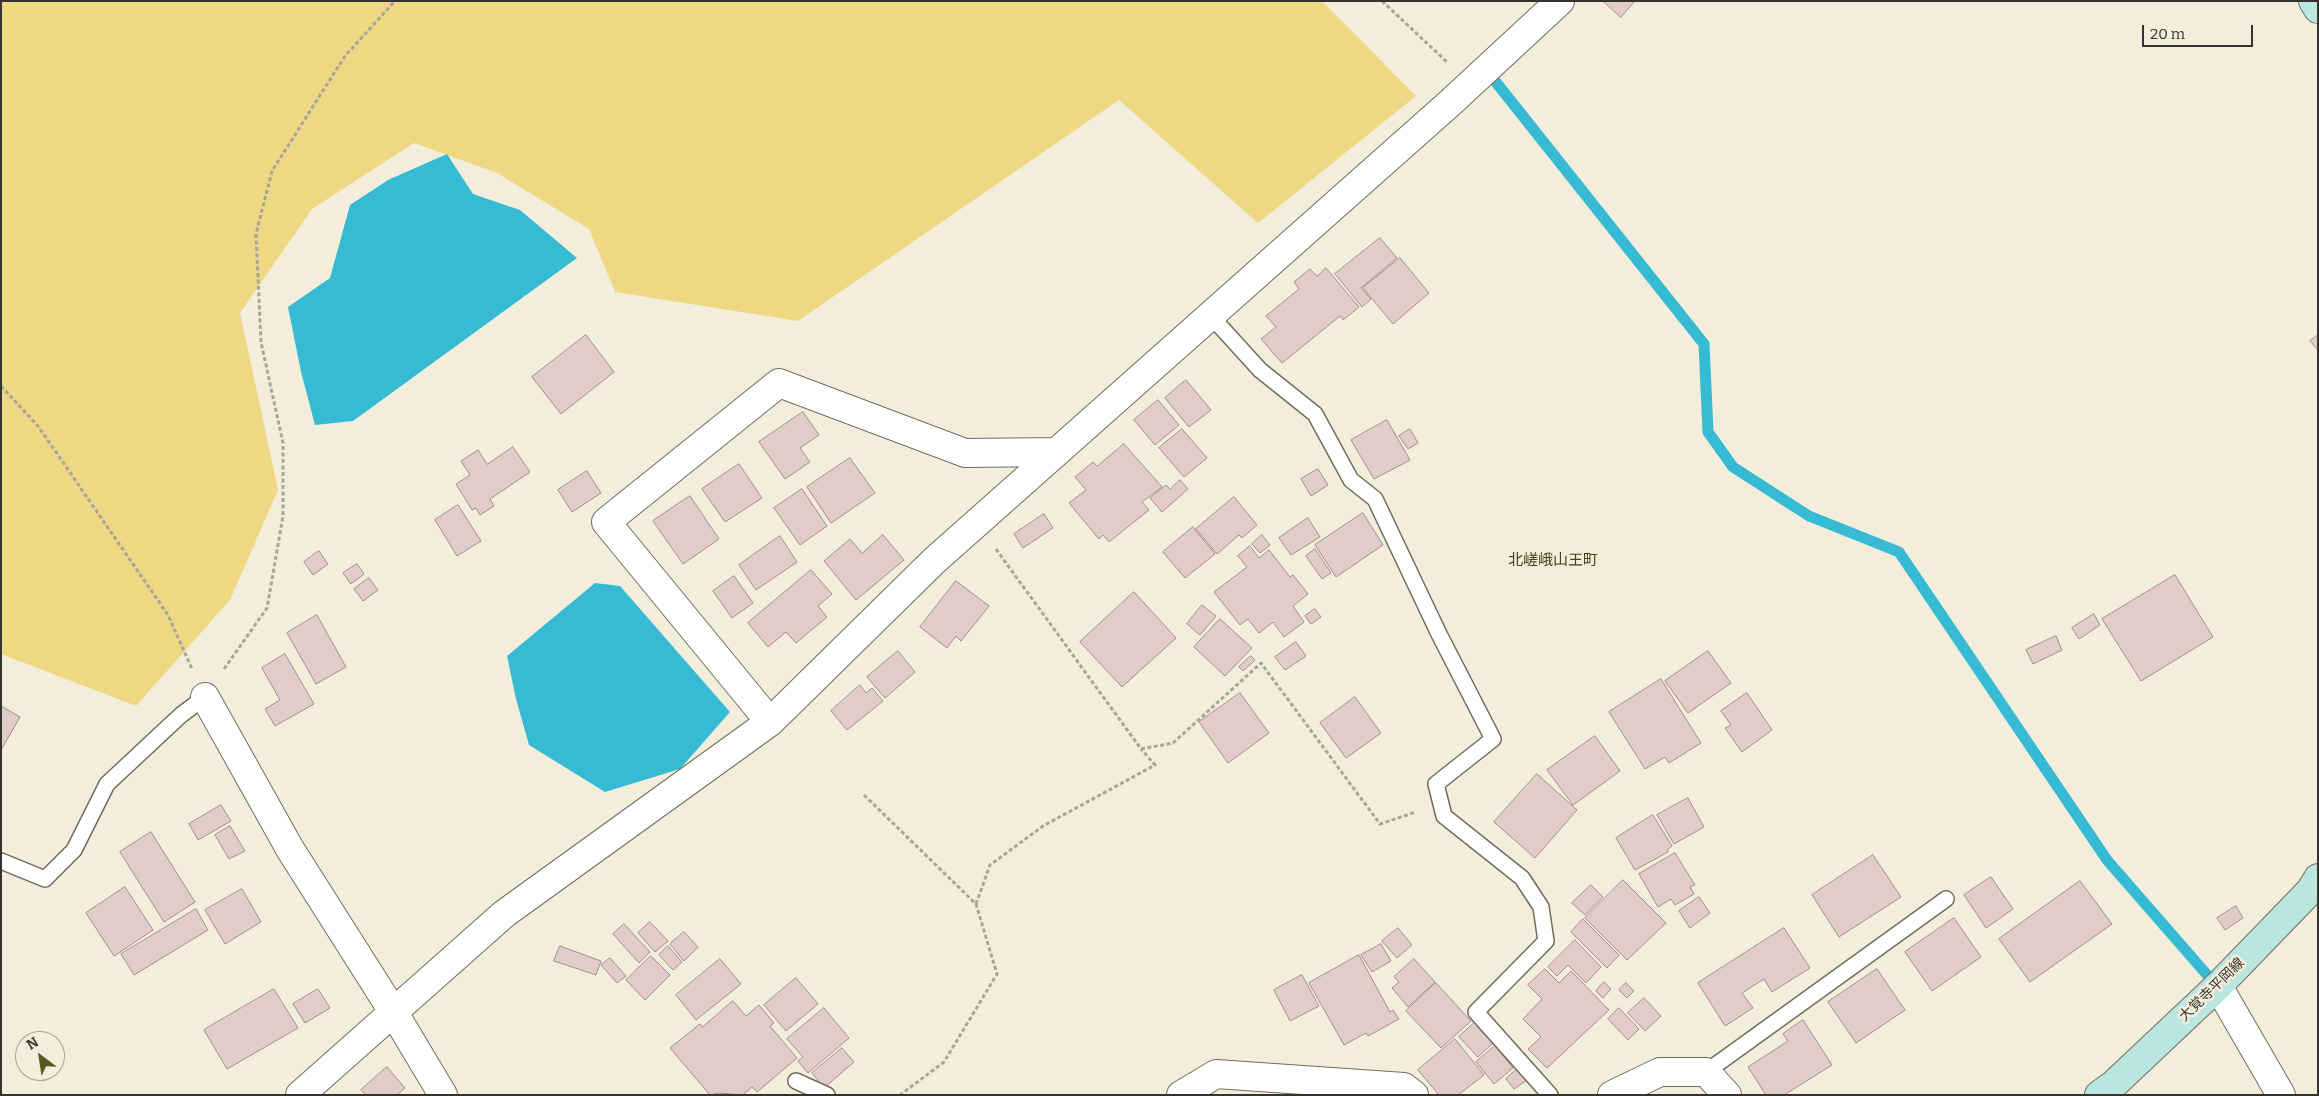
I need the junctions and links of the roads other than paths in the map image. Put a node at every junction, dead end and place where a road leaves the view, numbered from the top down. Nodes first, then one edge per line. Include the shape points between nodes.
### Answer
1 (1560, 1) edge
2 (2314, 1) edge
3 (2318, 9) edge
4 (1210, 315) junction
5 (1056, 452) junction
6 (205, 696) joint
7 (770, 722) junction
8 (1, 861) edge
9 (2318, 878) edge
10 (1946, 899) dead end
11 (2218, 986) junction
12 (394, 1013) junction
13 (1706, 1072) junction
14 (796, 1081) dead end
15 (300, 1095) edge
16 (443, 1095) edge
17 (827, 1095) edge
18 (1182, 1095) edge
19 (1414, 1095) edge
20 (1550, 1095) edge
21 (1612, 1095) edge
22 (1727, 1095) edge
23 (2099, 1095) edge
24 (2281, 1095) edge

1 - 4 street
2 - 3 main road
4 - 5 street
4 - 20 lane via 1260,370 1315,414 1351,480 1375,499 1493,739 1436,784 1444,816 1522,878 1541,907 1546,941 1476,1012
5 - 7 street via 935,560
5 - 7 street via 965,453 779,383 606,522
6 - 8 lane via 108,784 74,850 45,879
6 - 12 street via 290,849
7 - 12 street via 504,914
9 - 11 main road, 大覚寺平岡線 via 2310,891
10 - 13 lane
11 - 23 main road, 大覚寺平岡線
11 - 24 street
12 - 15 street
12 - 16 street
13 - 21 street via 1660,1072
13 - 22 street
14 - 17 lane
18 - 19 street via 1216,1074 1404,1087

